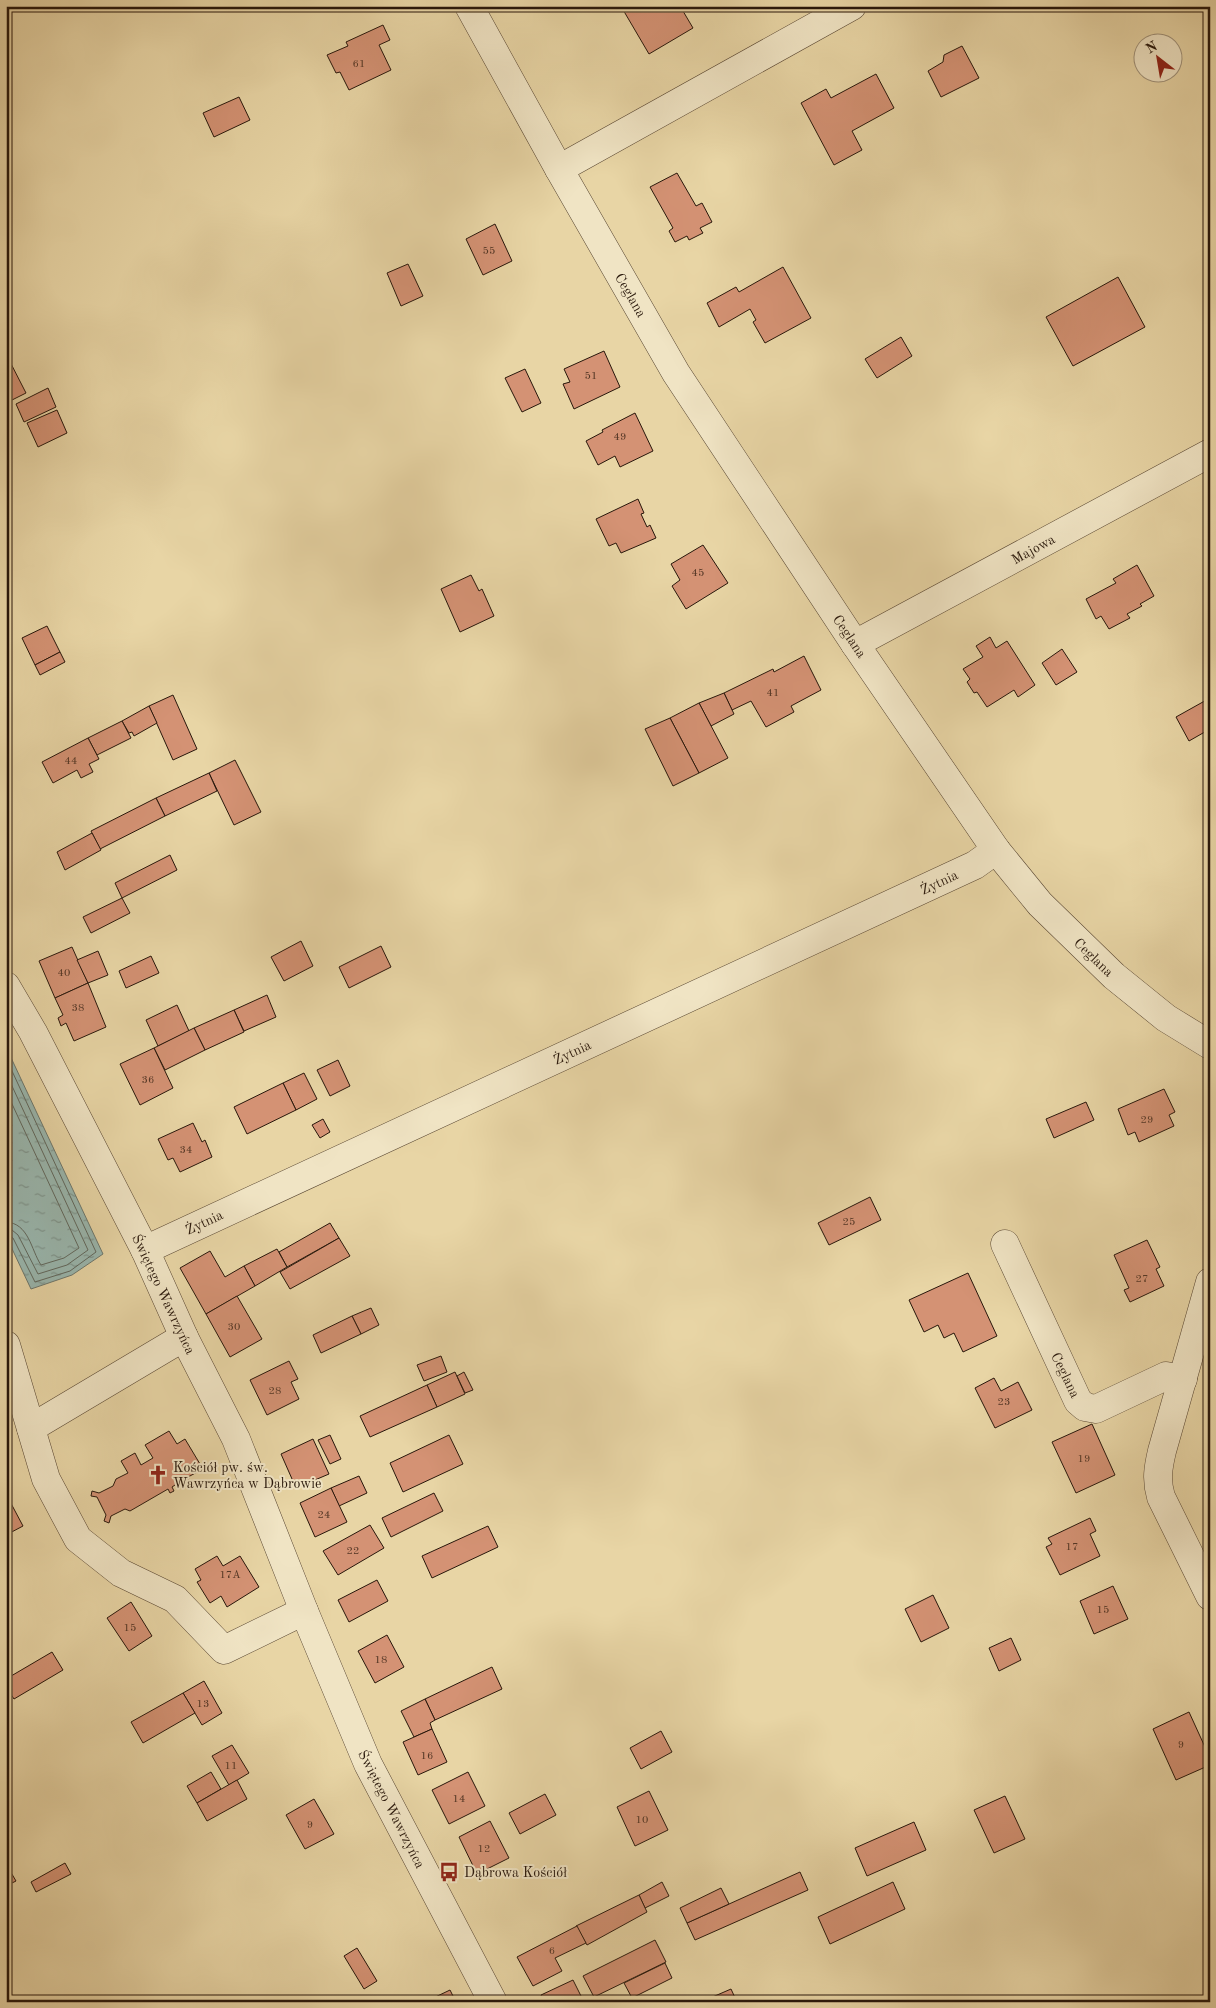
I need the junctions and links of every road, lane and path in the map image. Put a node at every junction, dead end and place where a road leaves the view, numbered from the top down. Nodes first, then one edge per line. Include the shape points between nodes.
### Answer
1 (469, 6) edge
2 (852, 6) edge
3 (559, 169) junction
4 (1210, 453) edge
5 (855, 644) junction
6 (996, 850) junction
7 (6, 986) edge
8 (1210, 1045) edge
9 (1005, 1244) dead end
10 (145, 1250) junction
11 (1210, 1282) edge
12 (184, 1337) junction
13 (6, 1345) edge
14 (1183, 1379) junction
15 (31, 1428) junction
16 (1210, 1596) edge
17 (304, 1611) junction
18 (493, 2002) edge

1 - 3 street, Ceglana
2 - 3 street
3 - 5 street, Ceglana via 676,373
4 - 5 street, Majowa
5 - 6 street, Ceglana
6 - 8 street, Ceglana via 1040,904 1114,976 1166,1018
6 - 10 street, Żytnia via 975,865
7 - 10 street, Świętego Wawrzyńca
9 - 14 street, Ceglana via 1078,1401 1085,1407 1096,1409 1166,1376
10 - 12 street, Świętego Wawrzyńca
11 - 14 street
12 - 15 street
12 - 17 street, Świętego Wawrzyńca via 236,1439
13 - 15 street
14 - 16 street via 1162,1451 1157,1483
15 - 17 street via 46,1479 78,1539 121,1573 175,1599 224,1650
17 - 18 street, Świętego Wawrzyńca via 368,1764

